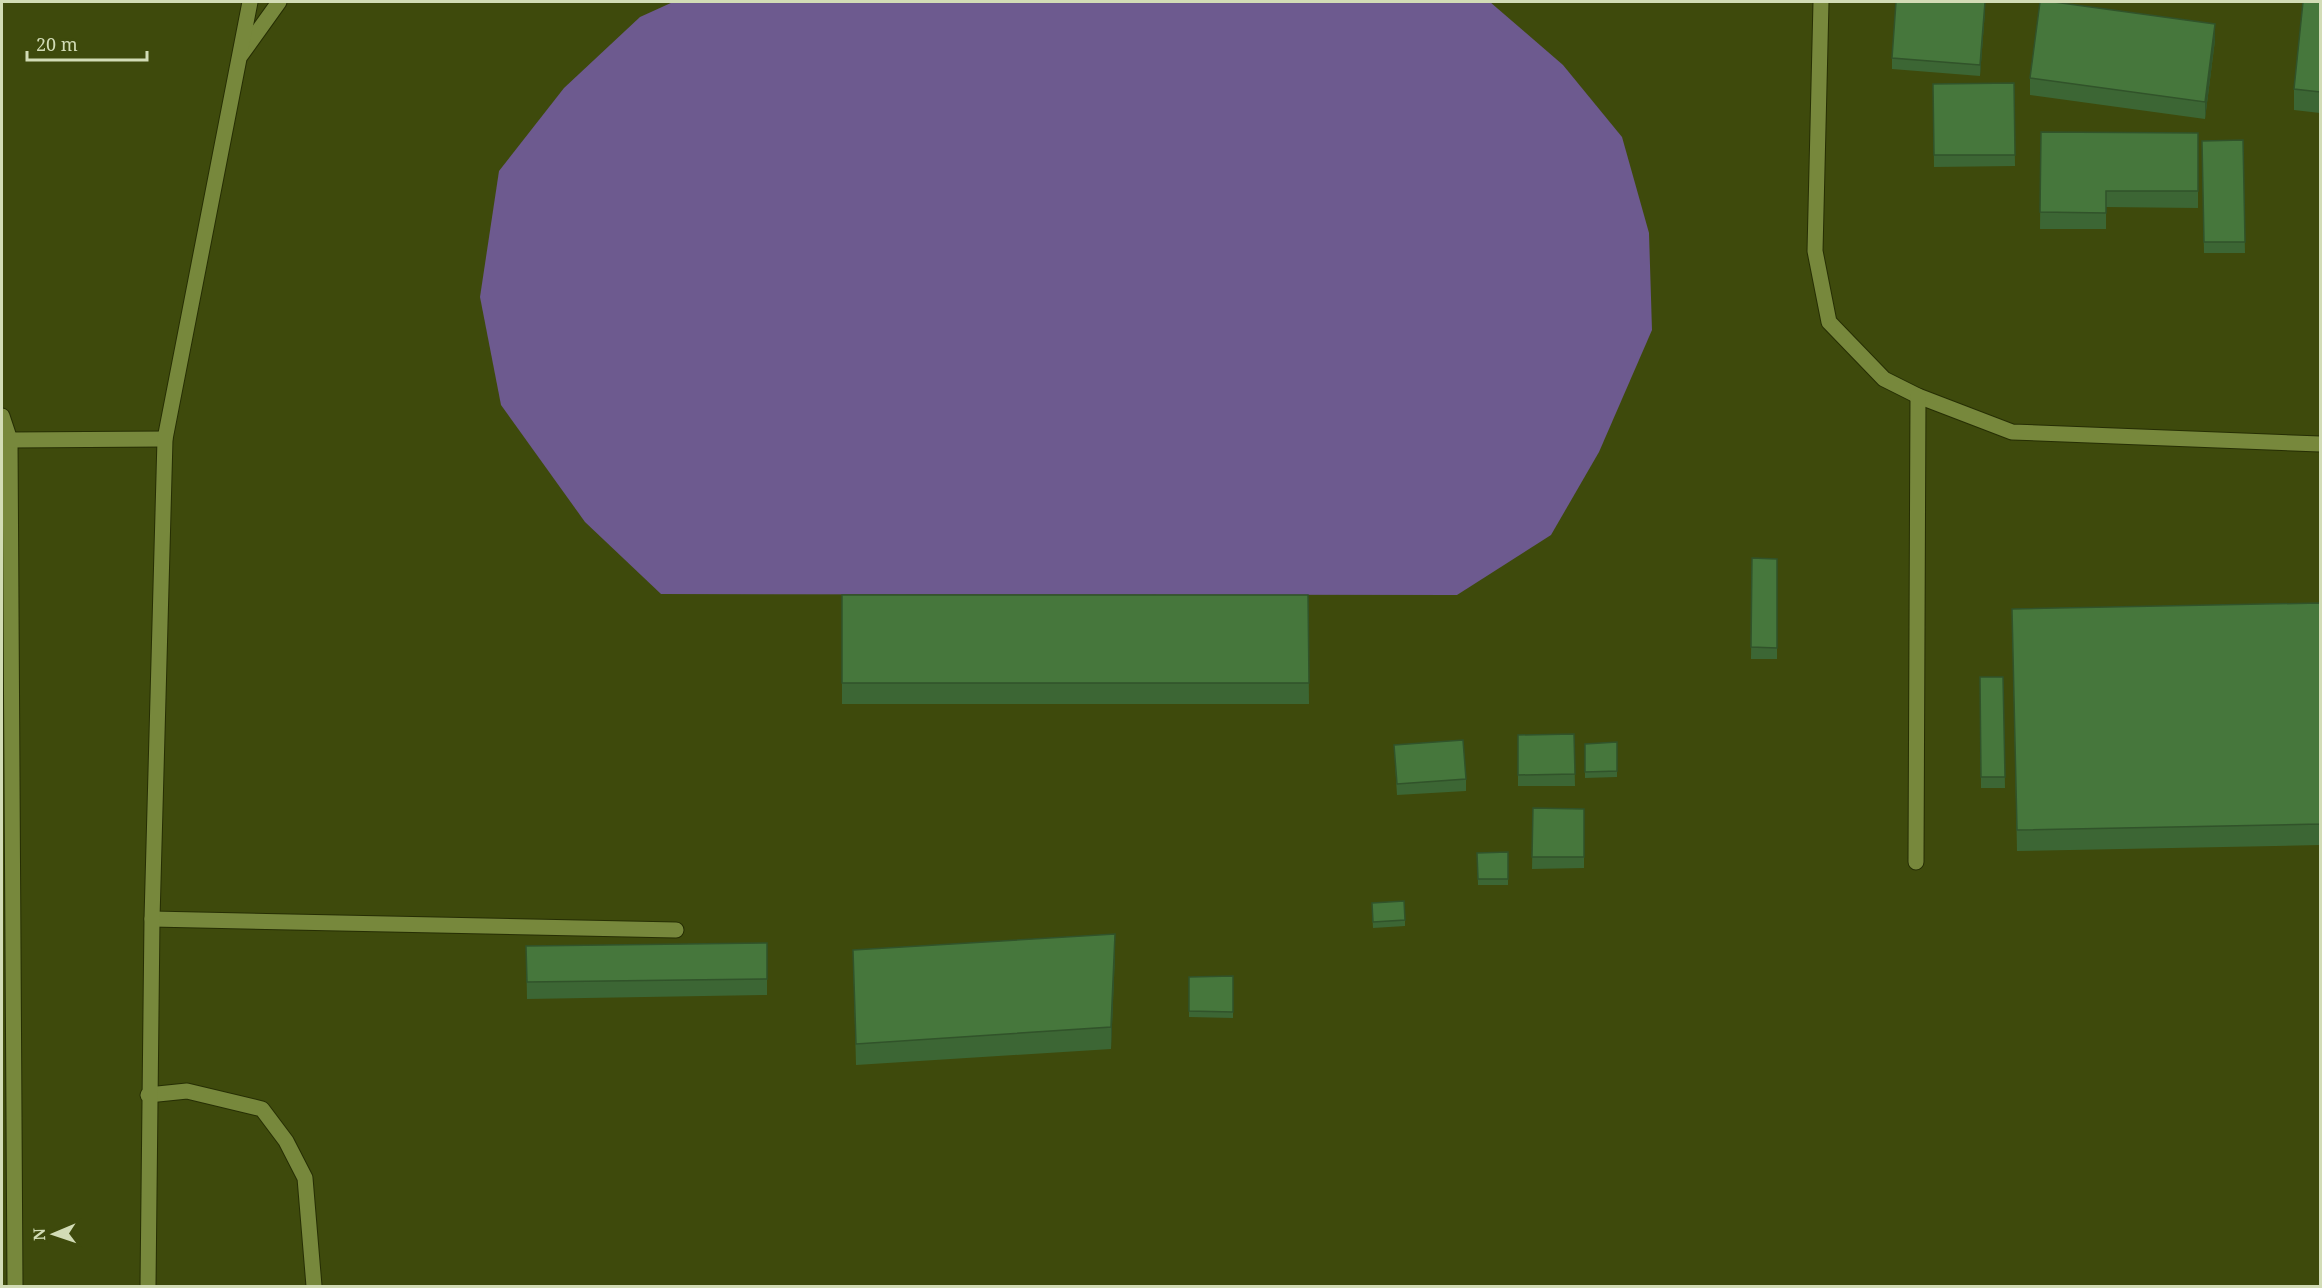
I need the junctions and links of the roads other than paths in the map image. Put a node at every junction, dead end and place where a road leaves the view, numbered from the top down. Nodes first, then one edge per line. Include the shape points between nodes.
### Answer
1 (250, 2) edge
2 (279, 2) edge
3 (1821, 2) edge
4 (239, 58) junction
5 (1918, 396) junction
6 (2, 417) edge
7 (165, 439) junction
8 (10, 440) junction
9 (2320, 444) edge
10 (1916, 862) dead end
11 (152, 919) junction
12 (676, 930) dead end
13 (148, 1095) junction
14 (15, 1287) edge
15 (148, 1287) edge
16 (314, 1287) edge

1 - 4 street
2 - 4 street
3 - 5 street via 1815,251 1829,322 1884,379
4 - 7 street
5 - 9 street via 2012,432
5 - 10 street
6 - 8 street
7 - 8 street
7 - 11 street
8 - 14 street
11 - 12 street
11 - 13 street
13 - 15 street
13 - 16 street via 187,1091 261,1109 286,1141 304,1178

